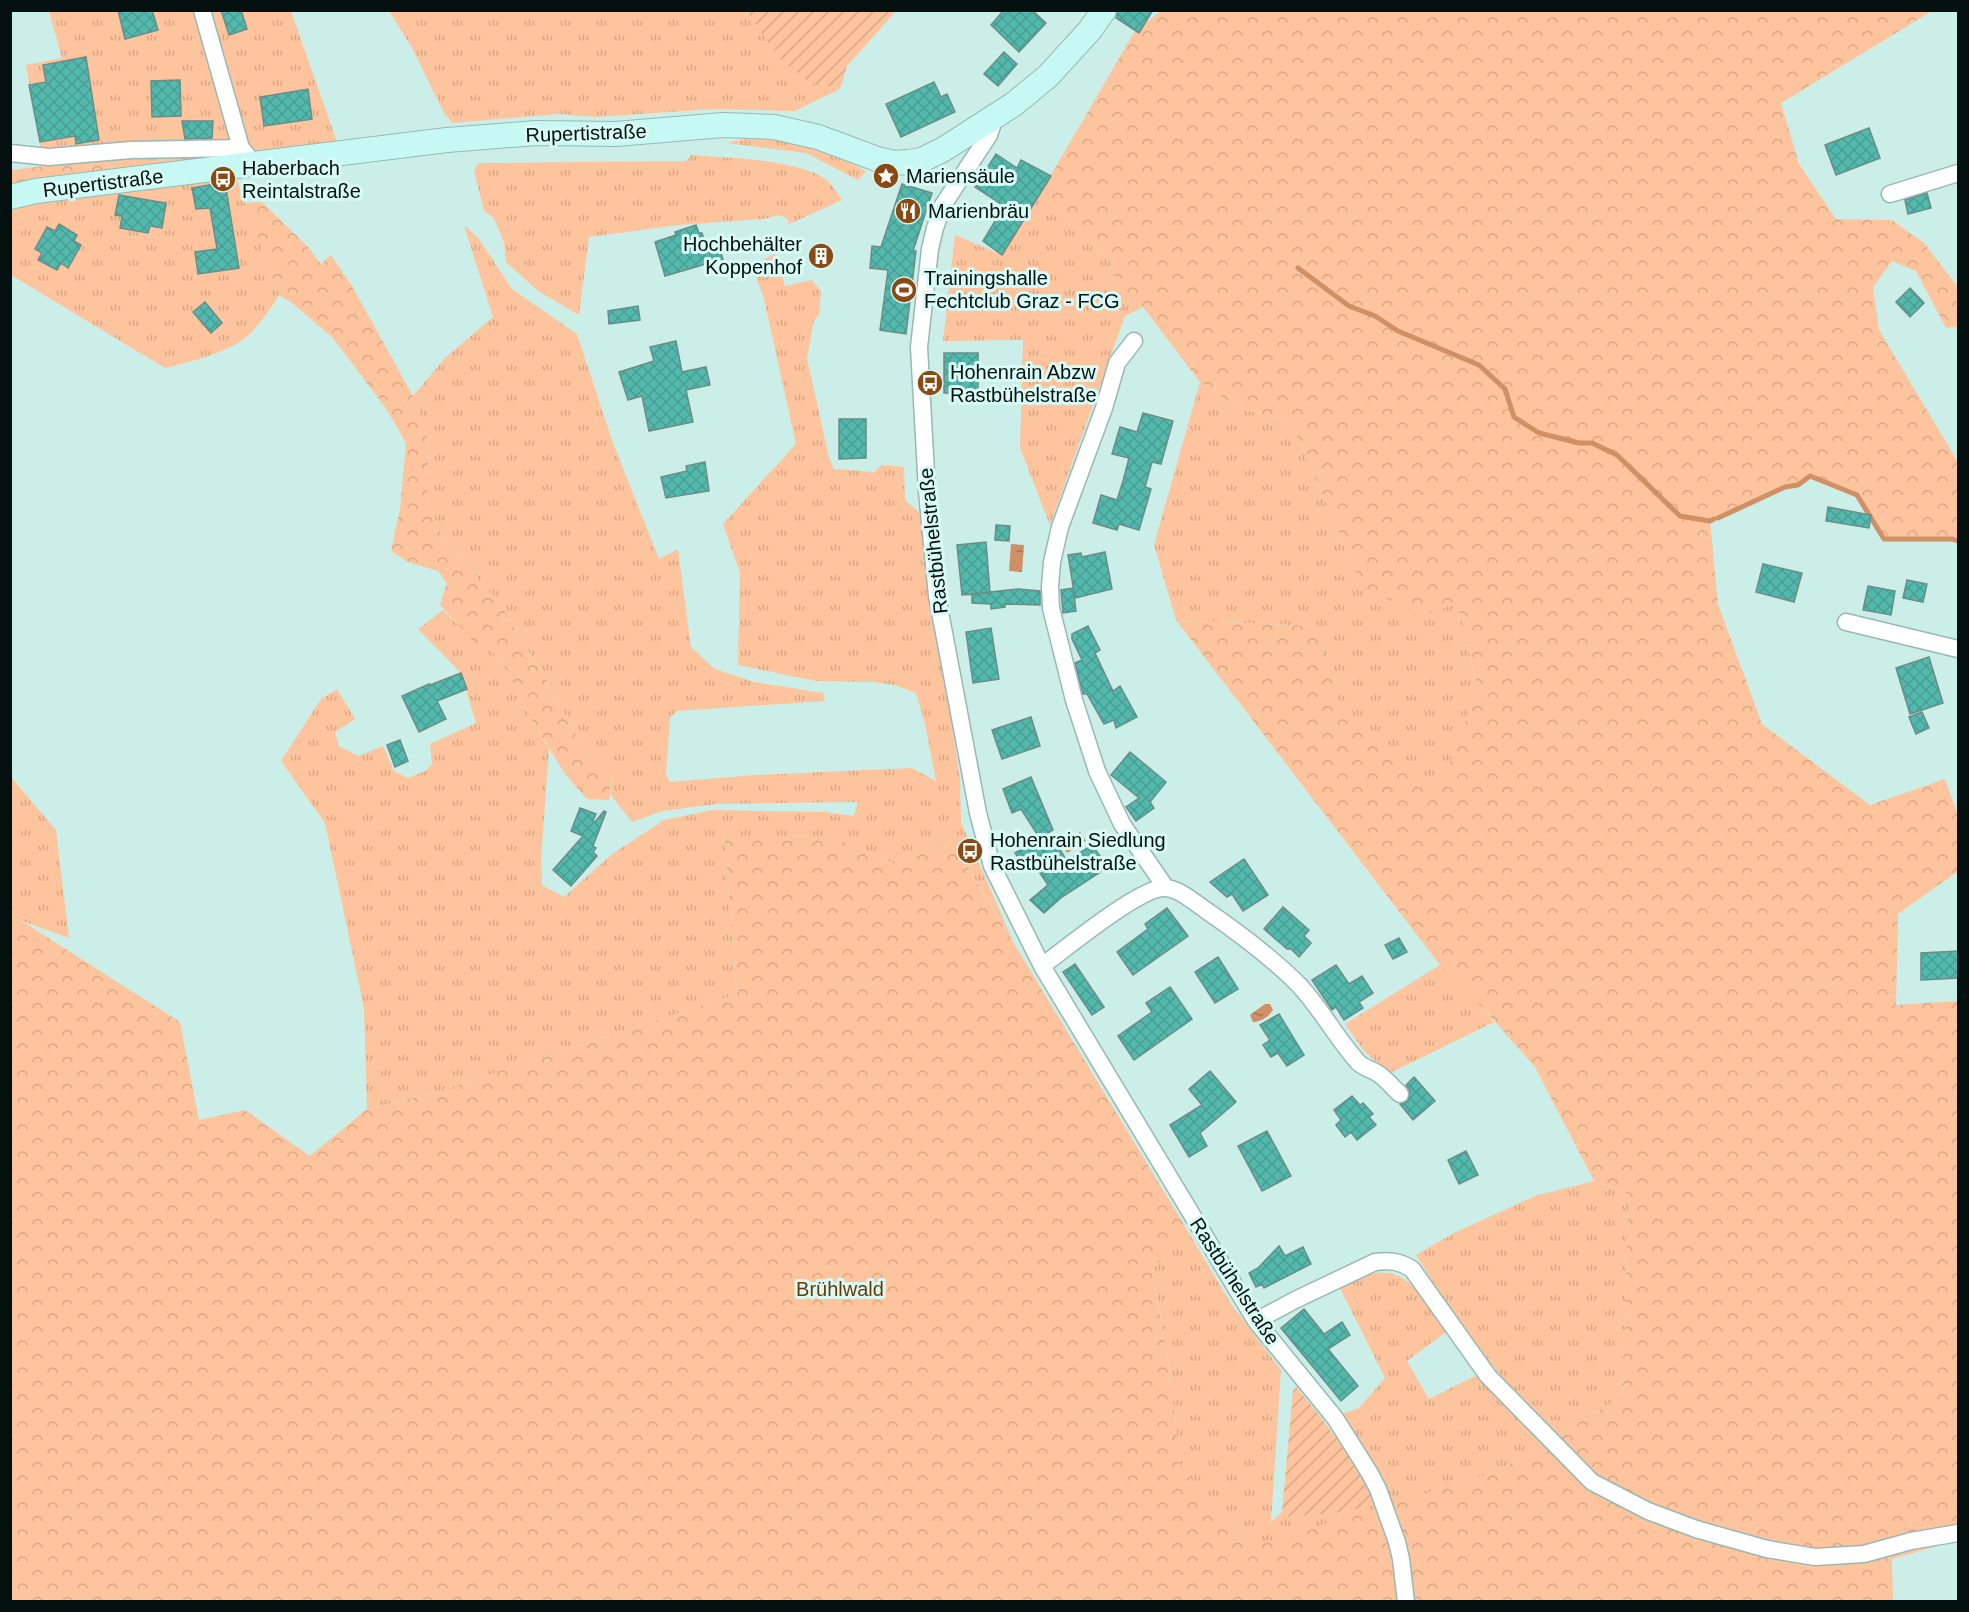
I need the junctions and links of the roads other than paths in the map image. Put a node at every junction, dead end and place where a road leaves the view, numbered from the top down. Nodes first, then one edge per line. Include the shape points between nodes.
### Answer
1 (202, 10) edge
2 (1104, 10) edge
3 (995, 117) junction
4 (10, 153) edge
5 (248, 156) junction
6 (1959, 173) edge
7 (1890, 194) dead end
8 (10, 197) edge
9 (1134, 341) dead end
10 (1846, 622) dead end
11 (1959, 649) edge
12 (1166, 888) junction
13 (1042, 966) junction
14 (1400, 1094) dead end
15 (1256, 1321) junction
16 (1959, 1533) edge
17 (1406, 1602) edge

1 - 5 street
2 - 3 main road, Rupertistraße via 1048,76
3 - 5 main road, Rupertistraße via 922,160 894,163 818,137 774,127 723,125 616,134 536,133
3 - 13 street, Rastbühelstraße via 989,135 943,205 930,249 919,347 924,441 937,596 980,825 992,866
4 - 5 street via 49,157 131,150
5 - 8 main road, Rupertistraße
6 - 7 street
9 - 12 street via 1117,363 1060,527 1050,586 1053,622 1097,771 1122,824
10 - 11 street
12 - 13 street via 1150,890 1132,901
12 - 14 street via 1194,902 1272,960 1299,986 1358,1064 1379,1074
13 - 15 street, Rastbühelstraße
15 - 16 street via 1375,1262 1401,1263 1412,1269 1488,1376 1592,1482 1648,1511 1767,1549 1815,1557 1864,1554
15 - 17 street, Rastbühelstraße via 1335,1418 1374,1481 1399,1550

